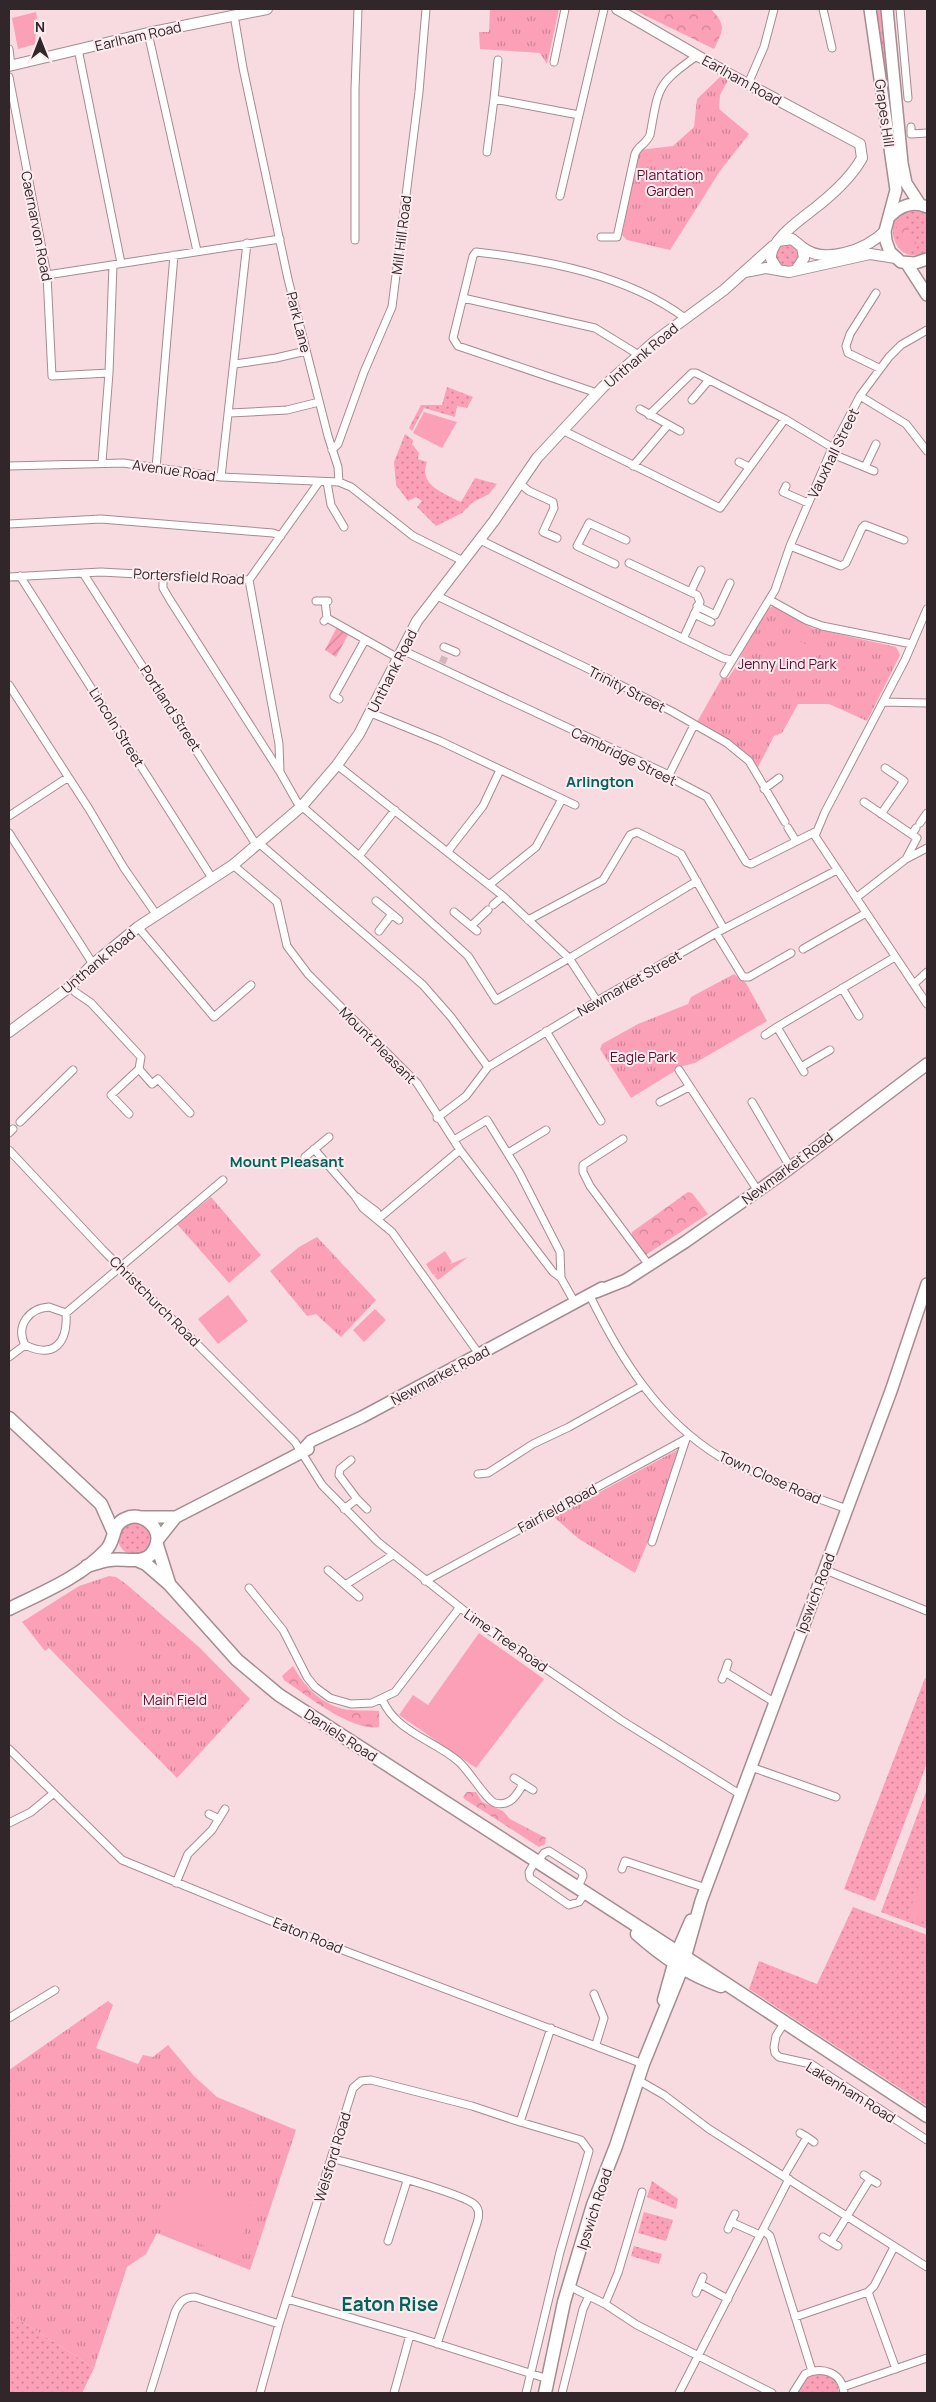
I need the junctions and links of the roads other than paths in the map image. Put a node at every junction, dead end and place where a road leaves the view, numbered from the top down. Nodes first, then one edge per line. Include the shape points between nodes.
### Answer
1 (263, 9) edge
2 (358, 9) edge
3 (426, 9) edge
4 (565, 9) edge
5 (604, 9) edge
6 (617, 9) edge
7 (774, 9) edge
8 (823, 9) edge
9 (870, 9) edge
10 (887, 9) edge
11 (900, 9) edge
12 (234, 15) junction
13 (148, 33) junction
14 (832, 48) dead end
15 (9, 49) edge
16 (78, 49) junction
17 (698, 55) junction
18 (498, 60) dead end
19 (554, 62) dead end
20 (10, 66) edge
21 (9, 77) edge
22 (748, 84) junction
23 (908, 98) dead end
24 (494, 99) junction
25 (579, 115) junction
26 (911, 127) dead end
27 (927, 133) edge
28 (487, 152) dead end
29 (862, 152) joint
30 (560, 196) dead end
31 (923, 205) edge
32 (804, 216) junction
33 (889, 217) junction
34 (885, 231) junction
35 (601, 237) dead end
36 (280, 239) junction
37 (355, 240) dead end
38 (247, 243) junction
39 (776, 243) junction
40 (801, 246) junction
41 (197, 251) junction
42 (174, 255) junction
43 (896, 258) junction
44 (927, 259) edge
45 (121, 263) junction
46 (907, 264) junction
47 (113, 265) junction
48 (778, 270) junction
49 (796, 270) junction
50 (741, 273) junction
51 (47, 275) junction
52 (876, 293) dead end
53 (927, 294) edge
54 (463, 298) junction
55 (685, 318) junction
56 (927, 330) edge
57 (306, 351) junction
58 (639, 355) junction
59 (235, 364) junction
60 (879, 368) junction
61 (109, 373) junction
62 (710, 380) junction
63 (597, 393) junction
64 (860, 396) junction
65 (692, 400) dead end
66 (319, 402) junction
67 (640, 409) dead end
68 (230, 413) junction
69 (649, 415) junction
70 (785, 419) junction
71 (668, 425) junction
72 (562, 430) junction
73 (680, 431) dead end
74 (876, 444) dead end
75 (332, 450) junction
76 (832, 451) junction
77 (927, 451) edge
78 (102, 462) junction
79 (739, 462) dead end
80 (9, 466) edge
81 (633, 466) junction
82 (748, 467) junction
83 (865, 467) junction
84 (156, 468) junction
85 (874, 471) dead end
86 (221, 477) junction
87 (323, 482) junction
88 (340, 482) junction
89 (519, 483) junction
90 (786, 486) dead end
91 (808, 503) junction
92 (9, 524) edge
93 (344, 527) dead end
94 (281, 536) junction
95 (557, 538) dead end
96 (480, 540) junction
97 (626, 540) dead end
98 (904, 540) dead end
99 (790, 546) junction
100 (463, 561) junction
101 (629, 563) dead end
102 (616, 564) dead end
103 (701, 570) dead end
104 (83, 573) junction
105 (20, 576) junction
106 (162, 576) junction
107 (9, 577) edge
108 (249, 580) junction
109 (730, 583) dead end
110 (691, 591) junction
111 (435, 596) junction
112 (770, 600) junction
113 (316, 601) dead end
114 (927, 609) edge
115 (696, 610) junction
116 (711, 622) dead end
117 (683, 639) junction
118 (364, 640) junction
119 (912, 644) junction
120 (446, 650) dead end
121 (456, 652) dead end
122 (400, 654) junction
123 (731, 660) junction
124 (724, 674) dead end
125 (9, 685) edge
126 (339, 699) dead end
127 (883, 702) junction
128 (927, 703) edge
129 (371, 713) junction
130 (694, 725) junction
131 (337, 765) junction
132 (885, 768) dead end
133 (500, 770) junction
134 (280, 772) junction
135 (669, 775) junction
136 (67, 778) junction
137 (779, 778) dead end
138 (764, 789) junction
139 (562, 798) junction
140 (864, 802) dead end
141 (575, 805) dead end
142 (302, 806) junction
143 (396, 810) junction
144 (927, 813) edge
145 (881, 814) junction
146 (9, 816) edge
147 (916, 828) junction
148 (815, 832) junction
149 (9, 833) edge
150 (796, 841) junction
151 (259, 845) junction
152 (927, 848) edge
153 (448, 851) junction
154 (359, 856) junction
155 (906, 859) junction
156 (233, 865) junction
157 (837, 870) junction
158 (212, 878) junction
159 (697, 881) junction
160 (489, 885) junction
161 (503, 896) junction
162 (856, 898) junction
163 (376, 901) dead end
164 (454, 912) dead end
165 (866, 912) junction
166 (156, 914) junction
167 (392, 914) junction
168 (399, 920) dead end
169 (528, 920) junction
170 (471, 926) junction
171 (138, 927) junction
172 (724, 929) junction
173 (477, 931) dead end
174 (716, 933) junction
175 (374, 936) junction
176 (803, 949) dead end
177 (791, 953) dead end
178 (895, 957) junction
179 (569, 958) junction
180 (93, 964) junction
181 (927, 972) edge
182 (914, 984) junction
183 (251, 985) dead end
184 (70, 986) junction
185 (842, 988) junction
186 (597, 1001) junction
187 (927, 1004) edge
188 (859, 1016) dead end
189 (777, 1027) junction
190 (9, 1032) edge
191 (546, 1032) junction
192 (765, 1035) dead end
193 (830, 1050) dead end
194 (927, 1064) edge
195 (488, 1067) junction
196 (139, 1069) junction
197 (73, 1070) dead end
198 (679, 1070) dead end
199 (689, 1087) junction
200 (660, 1102) dead end
201 (752, 1102) dead end
202 (190, 1113) dead end
203 (129, 1114) dead end
204 (437, 1118) junction
205 (601, 1121) dead end
206 (20, 1122) dead end
207 (546, 1130) dead end
208 (329, 1136) dead end
209 (623, 1138) dead end
210 (454, 1140) junction
211 (314, 1149) junction
212 (9, 1150) edge
213 (460, 1150) junction
214 (508, 1153) junction
215 (305, 1157) dead end
216 (790, 1167) junction
217 (223, 1180) dead end
218 (758, 1191) junction
219 (378, 1219) junction
220 (646, 1266) junction
221 (120, 1267) junction
222 (562, 1278) junction
223 (927, 1284) edge
224 (593, 1294) junction
225 (575, 1303) junction
226 (66, 1313) junction
227 (25, 1345) junction
228 (480, 1354) junction
229 (9, 1357) edge
230 (642, 1386) junction
231 (9, 1418) edge
232 (687, 1437) junction
233 (302, 1451) junction
234 (351, 1460) dead end
235 (478, 1474) dead end
236 (357, 1499) junction
237 (101, 1504) junction
238 (344, 1509) junction
239 (367, 1509) dead end
240 (847, 1509) junction
241 (138, 1517) junction
242 (176, 1517) junction
243 (113, 1535) junction
244 (652, 1542) dead end
245 (157, 1543) junction
246 (393, 1555) junction
247 (133, 1560) junction
248 (87, 1566) junction
249 (824, 1569) junction
250 (328, 1570) dead end
251 (425, 1581) junction
252 (169, 1584) junction
253 (345, 1585) junction
254 (249, 1588) dead end
255 (359, 1597) dead end
256 (460, 1608) junction
257 (9, 1609) edge
258 (927, 1611) edge
259 (728, 1663) dead end
260 (382, 1699) junction
261 (774, 1702) junction
262 (9, 1749) edge
263 (751, 1767) junction
264 (514, 1778) dead end
265 (523, 1784) junction
266 (533, 1790) dead end
267 (54, 1794) junction
268 (740, 1795) junction
269 (836, 1797) dead end
270 (225, 1809) dead end
271 (210, 1814) dead end
272 (219, 1819) junction
273 (9, 1823) edge
274 (537, 1861) junction
275 (622, 1869) dead end
276 (176, 1883) junction
277 (706, 1888) junction
278 (582, 1890) junction
279 (680, 1960) junction
280 (56, 1990) dead end
281 (594, 1994) dead end
282 (9, 2018) edge
283 (784, 2023) junction
284 (551, 2028) junction
285 (596, 2044) junction
286 (643, 2064) junction
287 (638, 2080) junction
288 (927, 2116) edge
289 (520, 2122) junction
290 (927, 2140) edge
291 (814, 2142) dead end
292 (332, 2158) junction
293 (585, 2168) joint
294 (786, 2178) junction
295 (870, 2179) dead end
296 (407, 2181) junction
297 (639, 2195) dead end
298 (735, 2214) dead end
299 (847, 2216) junction
300 (762, 2232) junction
301 (823, 2237) dead end
302 (388, 2240) dead end
303 (894, 2247) junction
304 (927, 2267) edge
305 (569, 2286) junction
306 (868, 2292) junction
307 (696, 2293) dead end
308 (589, 2296) junction
309 (287, 2299) junction
310 (728, 2299) junction
311 (605, 2304) junction
312 (795, 2317) junction
313 (279, 2324) junction
314 (410, 2335) junction
315 (437, 2344) junction
316 (699, 2356) junction
317 (927, 2358) edge
318 (896, 2369) junction
319 (812, 2370) junction
320 (530, 2374) junction
321 (548, 2379) junction
322 (843, 2390) edge
323 (150, 2393) edge
324 (260, 2393) edge
325 (394, 2393) edge
326 (526, 2393) edge
327 (545, 2393) edge
328 (562, 2393) edge
329 (680, 2393) edge
330 (772, 2393) edge
331 (792, 2393) edge

1 - 12 street, Earlham Road
2 - 37 street
3 - 75 street, Mill Hill Road via 392,307 338,444
4 - 19 street
5 - 25 street
6 - 17 street, Earlham Road
7 - 22 street via 764,47
8 - 14 street
9 - 33 main road, Grapes Hill via 896,190
10 - 31 main road, Grapes Hill via 902,163 906,183
11 - 23 street via 908,70
12 - 13 street, Earlham Road
12 - 36 street, Park Lane
13 - 16 street, Earlham Road
13 - 41 street
15 - 20 street
16 - 20 street, Earlham Road
16 - 45 street
17 - 22 street, Earlham Road
17 - 35 street via 663,83 650,136 636,149 619,240
18 - 24 street
21 - 51 street, Caernarvon Road
22 - 29 street, Earlham Road via 856,141
24 - 25 street
24 - 28 street
25 - 30 street
26 - 27 street via 911,134
29 - 32 street, Unthank Road via 858,166
31 - 33 main road via 898,208
32 - 39 street, Unthank Road
32 - 40 street via 798,230
33 - 34 main road, Grapes Hill
34 - 40 street via 864,247 824,256 812,254
34 - 43 main road via 890,252
36 - 38 street
36 - 57 street, Park Lane
38 - 41 street
38 - 59 street
39 - 40 street via 792,239
39 - 48 street via 771,259
39 - 50 street, Unthank Road
40 - 49 street via 803,261
41 - 42 street
42 - 45 street
42 - 84 street
43 - 46 main road
43 - 49 street via 870,254
44 - 46 main road
45 - 47 street
46 - 53 main road
47 - 51 street
47 - 61 street
48 - 49 street
48 - 50 street via 756,268
50 - 55 street, Unthank Road via 724,290
51 - 61 street, Caernarvon Road via 52,376
52 - 60 street via 846,346 848,353
54 - 55 street via 476,252 580,270 649,296
54 - 58 street via 595,328
54 - 63 street via 453,338 458,346
55 - 58 street, Unthank Road
56 - 60 street, Vauxhall Street via 901,345
57 - 59 street
57 - 66 street, Park Lane
58 - 63 street, Unthank Road
59 - 68 street
60 - 64 street, Vauxhall Street
61 - 78 street
62 - 65 street
62 - 69 street via 692,374
62 - 70 street
63 - 72 street, Unthank Road
64 - 76 street, Vauxhall Street
64 - 77 street via 906,424
66 - 68 street via 287,410
66 - 75 street, Park Lane
67 - 69 street
68 - 86 street
69 - 71 street
70 - 76 street
70 - 82 street
71 - 73 street
71 - 81 street
72 - 81 street
72 - 89 street, Unthank Road
74 - 83 street
75 - 88 street, Park Lane
76 - 83 street
76 - 91 street, Vauxhall Street
78 - 80 street, Avenue Road
78 - 84 street, Avenue Road
79 - 82 street
81 - 82 street via 720,508
83 - 85 street
84 - 86 street, Avenue Road
86 - 87 street, Avenue Road
87 - 88 street, Avenue Road
87 - 93 street via 330,505
87 - 94 street, Portersfield Road
88 - 100 street via 351,487 413,536
89 - 95 street via 553,502 554,508 543,532
89 - 96 street, Unthank Road
90 - 91 street via 783,492
91 - 99 street, Vauxhall Street
92 - 94 street via 101,520 255,531
94 - 108 street, Portersfield Road
96 - 100 street, Unthank Road
96 - 117 street
97 - 102 street via 590,523 577,546
98 - 99 street via 865,525 846,563 841,566
99 - 112 street, Vauxhall Street
100 - 111 street, Unthank Road
101 - 110 street
103 - 110 street
104 - 105 street, Portersfield Road
104 - 106 street, Portersfield Road
104 - 151 street, Portland Street
105 - 107 street, Portersfield Road
105 - 158 street, Lincoln Street
106 - 108 street, Portersfield Road
106 - 134 street via 163,588 170,600
108 - 134 street via 279,744
109 - 115 street via 715,615
110 - 115 street via 698,595 700,602
111 - 122 street, Unthank Road
111 - 130 street, Trinity Street via 596,673
112 - 119 street via 822,626
112 - 123 street, Vauxhall Street
113 - 118 street, Cambridge Street via 327,601 325,620
114 - 119 street
115 - 116 street
115 - 117 street
117 - 123 street
118 - 122 street, Cambridge Street
118 - 126 street via 334,696
119 - 127 street
120 - 121 street
122 - 129 street, Unthank Road
122 - 135 street, Cambridge Street via 441,665
123 - 124 street, Vauxhall Street
125 - 136 street
127 - 128 street
127 - 148 street
129 - 131 street, Unthank Road
129 - 133 street
130 - 135 street
130 - 138 street, Trinity Street via 742,753
131 - 142 street, Unthank Road
131 - 143 street
132 - 145 street via 904,781
133 - 139 street
133 - 153 street via 483,806
134 - 142 street
135 - 150 street, Cambridge Street via 707,797 746,862 751,864
136 - 146 street
136 - 166 street
137 - 138 street
138 - 150 street, Trinity Street
139 - 141 street
139 - 160 street via 536,847
140 - 145 street
142 - 151 street, Unthank Road
142 - 154 street
143 - 153 street
143 - 154 street
144 - 147 street
145 - 147 street
147 - 155 street via 917,838
148 - 150 street, Cambridge Street
148 - 157 street via 816,840
149 - 180 street
151 - 156 street, Unthank Road
151 - 175 street, Portland Street
152 - 155 street
153 - 160 street
154 - 179 street via 468,956 496,1000
155 - 162 street
156 - 158 street, Unthank Road
156 - 204 street, Mount Pleasant via 277,902 287,946 295,958 411,1077
157 - 162 street
157 - 172 street, Newmarket Street
158 - 166 street, Unthank Road
159 - 169 street via 681,854 637,832 630,835 603,880
159 - 172 street
159 - 179 street
160 - 161 street
161 - 169 street
161 - 170 street
162 - 165 street
163 - 167 street
164 - 170 street
165 - 176 street
165 - 178 street
166 - 171 street, Unthank Road
167 - 168 street
167 - 175 street
169 - 179 street
170 - 173 street
171 - 180 street, Unthank Road
171 - 183 street via 214,1017
172 - 174 street, Newmarket Street
174 - 177 street via 743,977 749,977
174 - 186 street, Newmarket Street
175 - 195 street, Portland Street via 451,1017
178 - 182 street
178 - 185 street
179 - 186 street
180 - 184 street, Unthank Road
181 - 182 street
182 - 187 street
184 - 190 street, Unthank Road
184 - 196 street via 91,1003 141,1057
185 - 188 street
185 - 189 street
186 - 191 street, Newmarket Street
189 - 192 street
189 - 193 street via 803,1070
191 - 195 street, Newmarket Street
191 - 205 street
194 - 216 main road, Newmarket Road
195 - 204 street, Newmarket Street via 466,1096
196 - 202 street via 152,1084 158,1079
196 - 203 street via 111,1095
197 - 206 street
198 - 199 street
199 - 200 street
199 - 218 street
201 - 216 street
204 - 210 street, Mount Pleasant
207 - 214 street
208 - 211 street
209 - 220 street via 583,1166 583,1172
210 - 213 street, Mount Pleasant
210 - 214 street via 487,1120
211 - 215 street
211 - 219 street via 371,1216
212 - 221 street, Christchurch Road
213 - 219 street
213 - 222 street, Mount Pleasant via 553,1272
214 - 222 street via 560,1252
216 - 218 main road, Newmarket Road
217 - 221 street
218 - 220 main road, Newmarket Road
219 - 228 street via 392,1232
220 - 224 main road, Newmarket Road via 628,1270
221 - 226 street
221 - 233 street, Christchurch Road
222 - 225 street, Mount Pleasant
223 - 240 main road, Ipswich Road
224 - 225 main road, Newmarket Road
224 - 230 street, Town Close Road via 608,1334
225 - 228 main road, Newmarket Road
226 - 227 street via 66,1333 57,1347 45,1350
226 - 227 street via 49,1307 30,1312 23,1326
227 - 229 street
228 - 233 main road, Newmarket Road via 311,1441
230 - 232 street, Town Close Road
230 - 235 street via 533,1444 488,1472
231 - 237 highway
232 - 240 street, Town Close Road via 720,1458
232 - 244 street
232 - 251 street, Fairfield Road
233 - 238 street, Lime Tree Road via 322,1485
233 - 242 main road, Newmarket Road
234 - 236 street via 338,1475
236 - 238 street
236 - 239 street
237 - 241 highway via 116,1512
237 - 243 highway
238 - 246 street, Lime Tree Road
240 - 249 main road, Ipswich Road
241 - 242 main road, Newmarket Road
241 - 243 highway via 122,1520
241 - 245 highway via 154,1526
242 - 245 main road, Newmarket Road
243 - 247 highway via 116,1551
243 - 248 highway via 106,1550
245 - 247 highway, Newmarket Road via 150,1555
245 - 252 highway, Daniels Road
246 - 251 street, Lime Tree Road
246 - 253 street
247 - 248 highway via 110,1559
247 - 252 highway, Daniels Road via 146,1564
248 - 257 highway
249 - 258 street
249 - 261 main road, Ipswich Road
250 - 253 street
251 - 256 street, Lime Tree Road
252 - 274 highway, Daniels Road via 237,1660 279,1695
253 - 255 street
254 - 260 street via 283,1630 307,1678 315,1687 330,1698 351,1704
256 - 260 street via 402,1685
256 - 268 street, Lime Tree Road via 592,1700
259 - 261 street via 723,1676
260 - 265 street via 389,1714 400,1725 457,1760 478,1782 488,1800 497,1804 508,1802 515,1798
261 - 263 main road, Ipswich Road
262 - 267 street, Eaton Road
263 - 268 main road, Ipswich Road
263 - 269 street
264 - 265 street
265 - 266 street
267 - 273 street via 31,1812
267 - 276 street, Eaton Road via 122,1860
268 - 277 main road, Ipswich Road
270 - 272 street
271 - 272 street
272 - 276 street via 188,1854
274 - 278 highway, Daniels Road
274 - 278 street via 529,1872 530,1878 569,1904 579,1902
275 - 277 street via 625,1861
276 - 284 street, Eaton Road
277 - 279 main road, Ipswich Road
278 - 279 highway, Daniels Road via 663,1956
279 - 283 highway, Lakenham Road via 699,1978 742,1994
279 - 286 highway, Ipswich Road
280 - 282 street
281 - 285 street via 604,2018
283 - 288 highway, Lakenham Road
283 - 290 street, Lakenham Road via 774,2047 779,2057 811,2064
284 - 285 street, Eaton Road
284 - 289 street
285 - 286 street, Eaton Road
286 - 287 highway, Ipswich Road
287 - 294 street
287 - 305 highway, Ipswich Road via 593,2204
289 - 292 street, Welsford Road via 472,2106 371,2080 361,2081 353,2088
289 - 293 street, Welsford Road via 583,2142 589,2151
291 - 294 street via 804,2135
292 - 296 street
292 - 309 street, Welsford Road
293 - 320 street, Ipswich Road
294 - 299 street
294 - 300 street
295 - 299 street
296 - 302 street
296 - 315 street via 470,2201 477,2206 479,2214
297 - 311 street via 618,2273
298 - 300 street via 730,2226
299 - 301 street via 834,2244
299 - 303 street
300 - 310 street
300 - 312 street via 770,2236
303 - 304 street
303 - 306 street
305 - 308 street
305 - 321 highway, Ipswich Road
306 - 312 street
306 - 318 street
307 - 310 street via 702,2280
308 - 311 street
308 - 328 street
309 - 313 street, Welsford Road
309 - 314 street
310 - 316 street
311 - 316 street via 637,2325
312 - 319 street
313 - 323 street via 196,2297 187,2297 175,2312
313 - 324 street, Welsford Road
314 - 315 street
314 - 325 street
315 - 320 street
316 - 329 street
316 - 330 street
317 - 318 street
318 - 322 street
319 - 322 street via 831,2372 838,2377
319 - 331 street via 805,2374
320 - 321 street
320 - 326 street, Ipswich Road
321 - 327 highway, Ipswich Road

